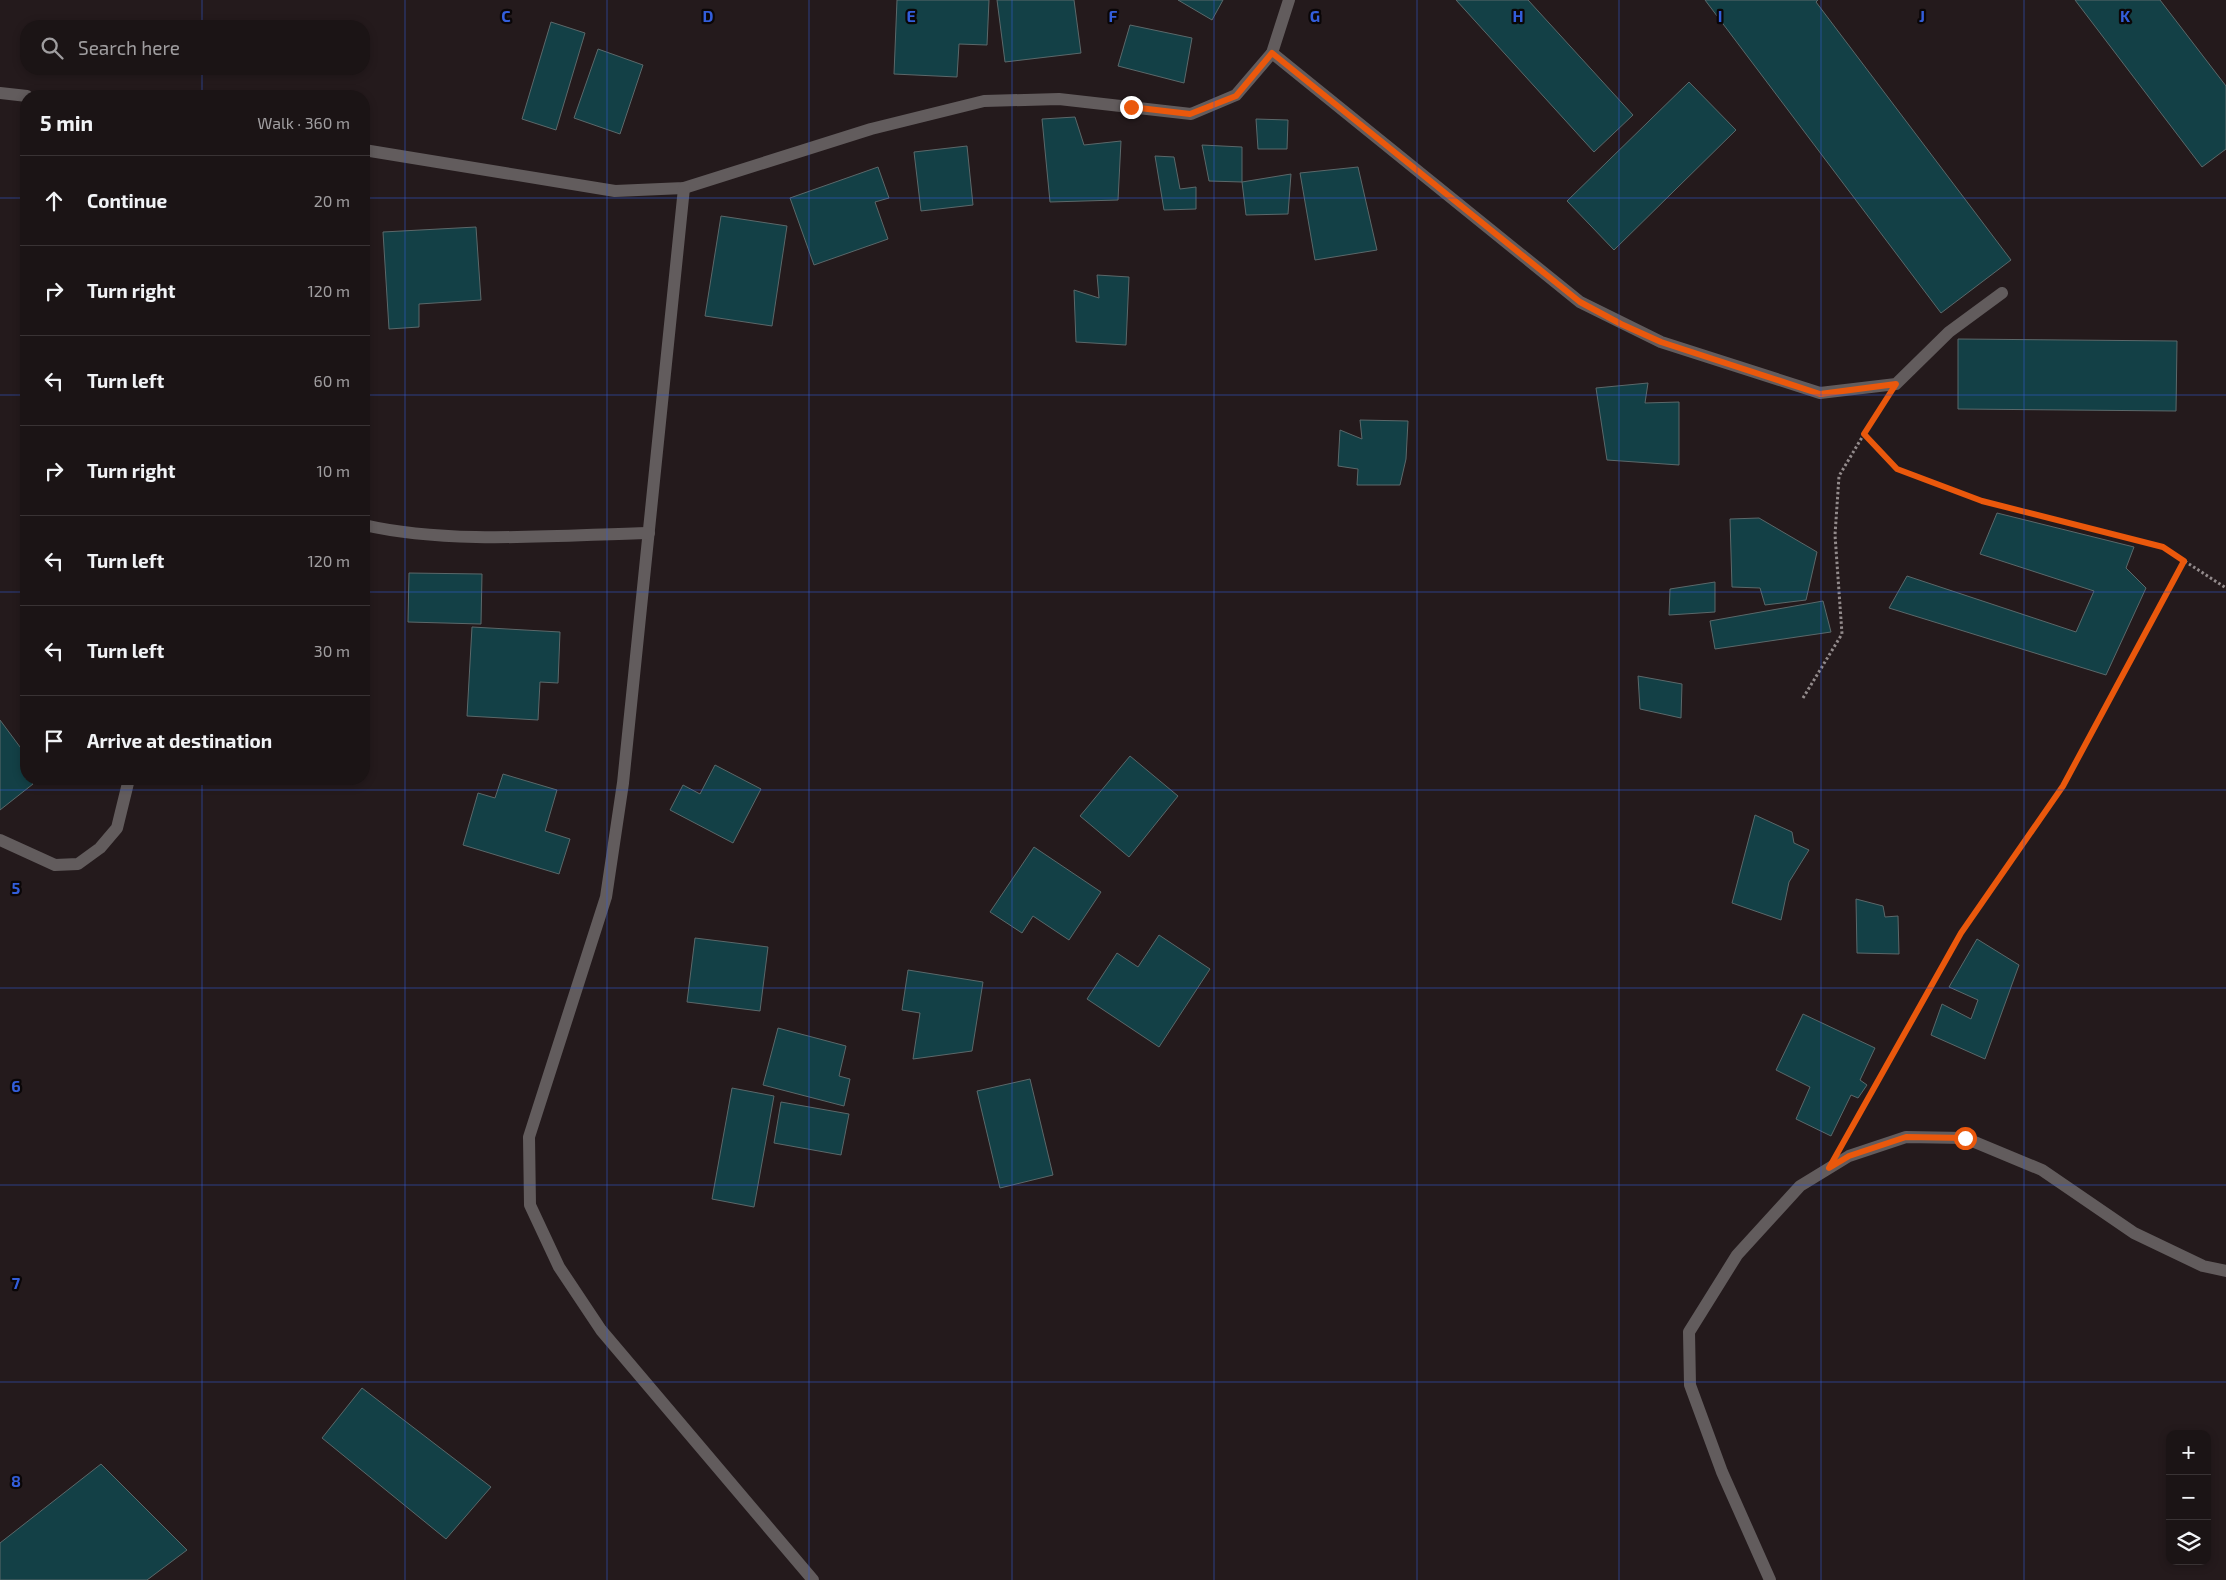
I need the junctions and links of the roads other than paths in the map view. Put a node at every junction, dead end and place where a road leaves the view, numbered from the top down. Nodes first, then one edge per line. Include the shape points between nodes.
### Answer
1 (1289, 0) edge
2 (1272, 53) junction
3 (0, 93) edge
4 (20, 95) edge
5 (370, 151) edge
6 (684, 188) junction
7 (2002, 293) dead end
8 (370, 527) edge
9 (649, 533) junction
10 (128, 785) edge
11 (0, 840) edge
12 (2226, 1271) edge
13 (813, 1580) edge
14 (1770, 1580) edge

1 - 2 street
2 - 6 street via 1236,96 1190,114 1059,99 984,101 871,129
2 - 7 street via 1580,302 1661,342 1820,394 1896,384 1949,332
3 - 4 street
5 - 6 street via 615,191
6 - 9 street
8 - 9 street via 480,537
9 - 13 street via 623,784 606,897 529,1137 530,1205 559,1266 601,1330
10 - 11 street via 117,828 100,848 78,864 55,865
12 - 14 street via 2203,1266 2134,1233 2042,1170 1965,1138 1906,1137 1849,1156 1800,1186 1737,1255 1688,1332 1690,1385 1722,1472

